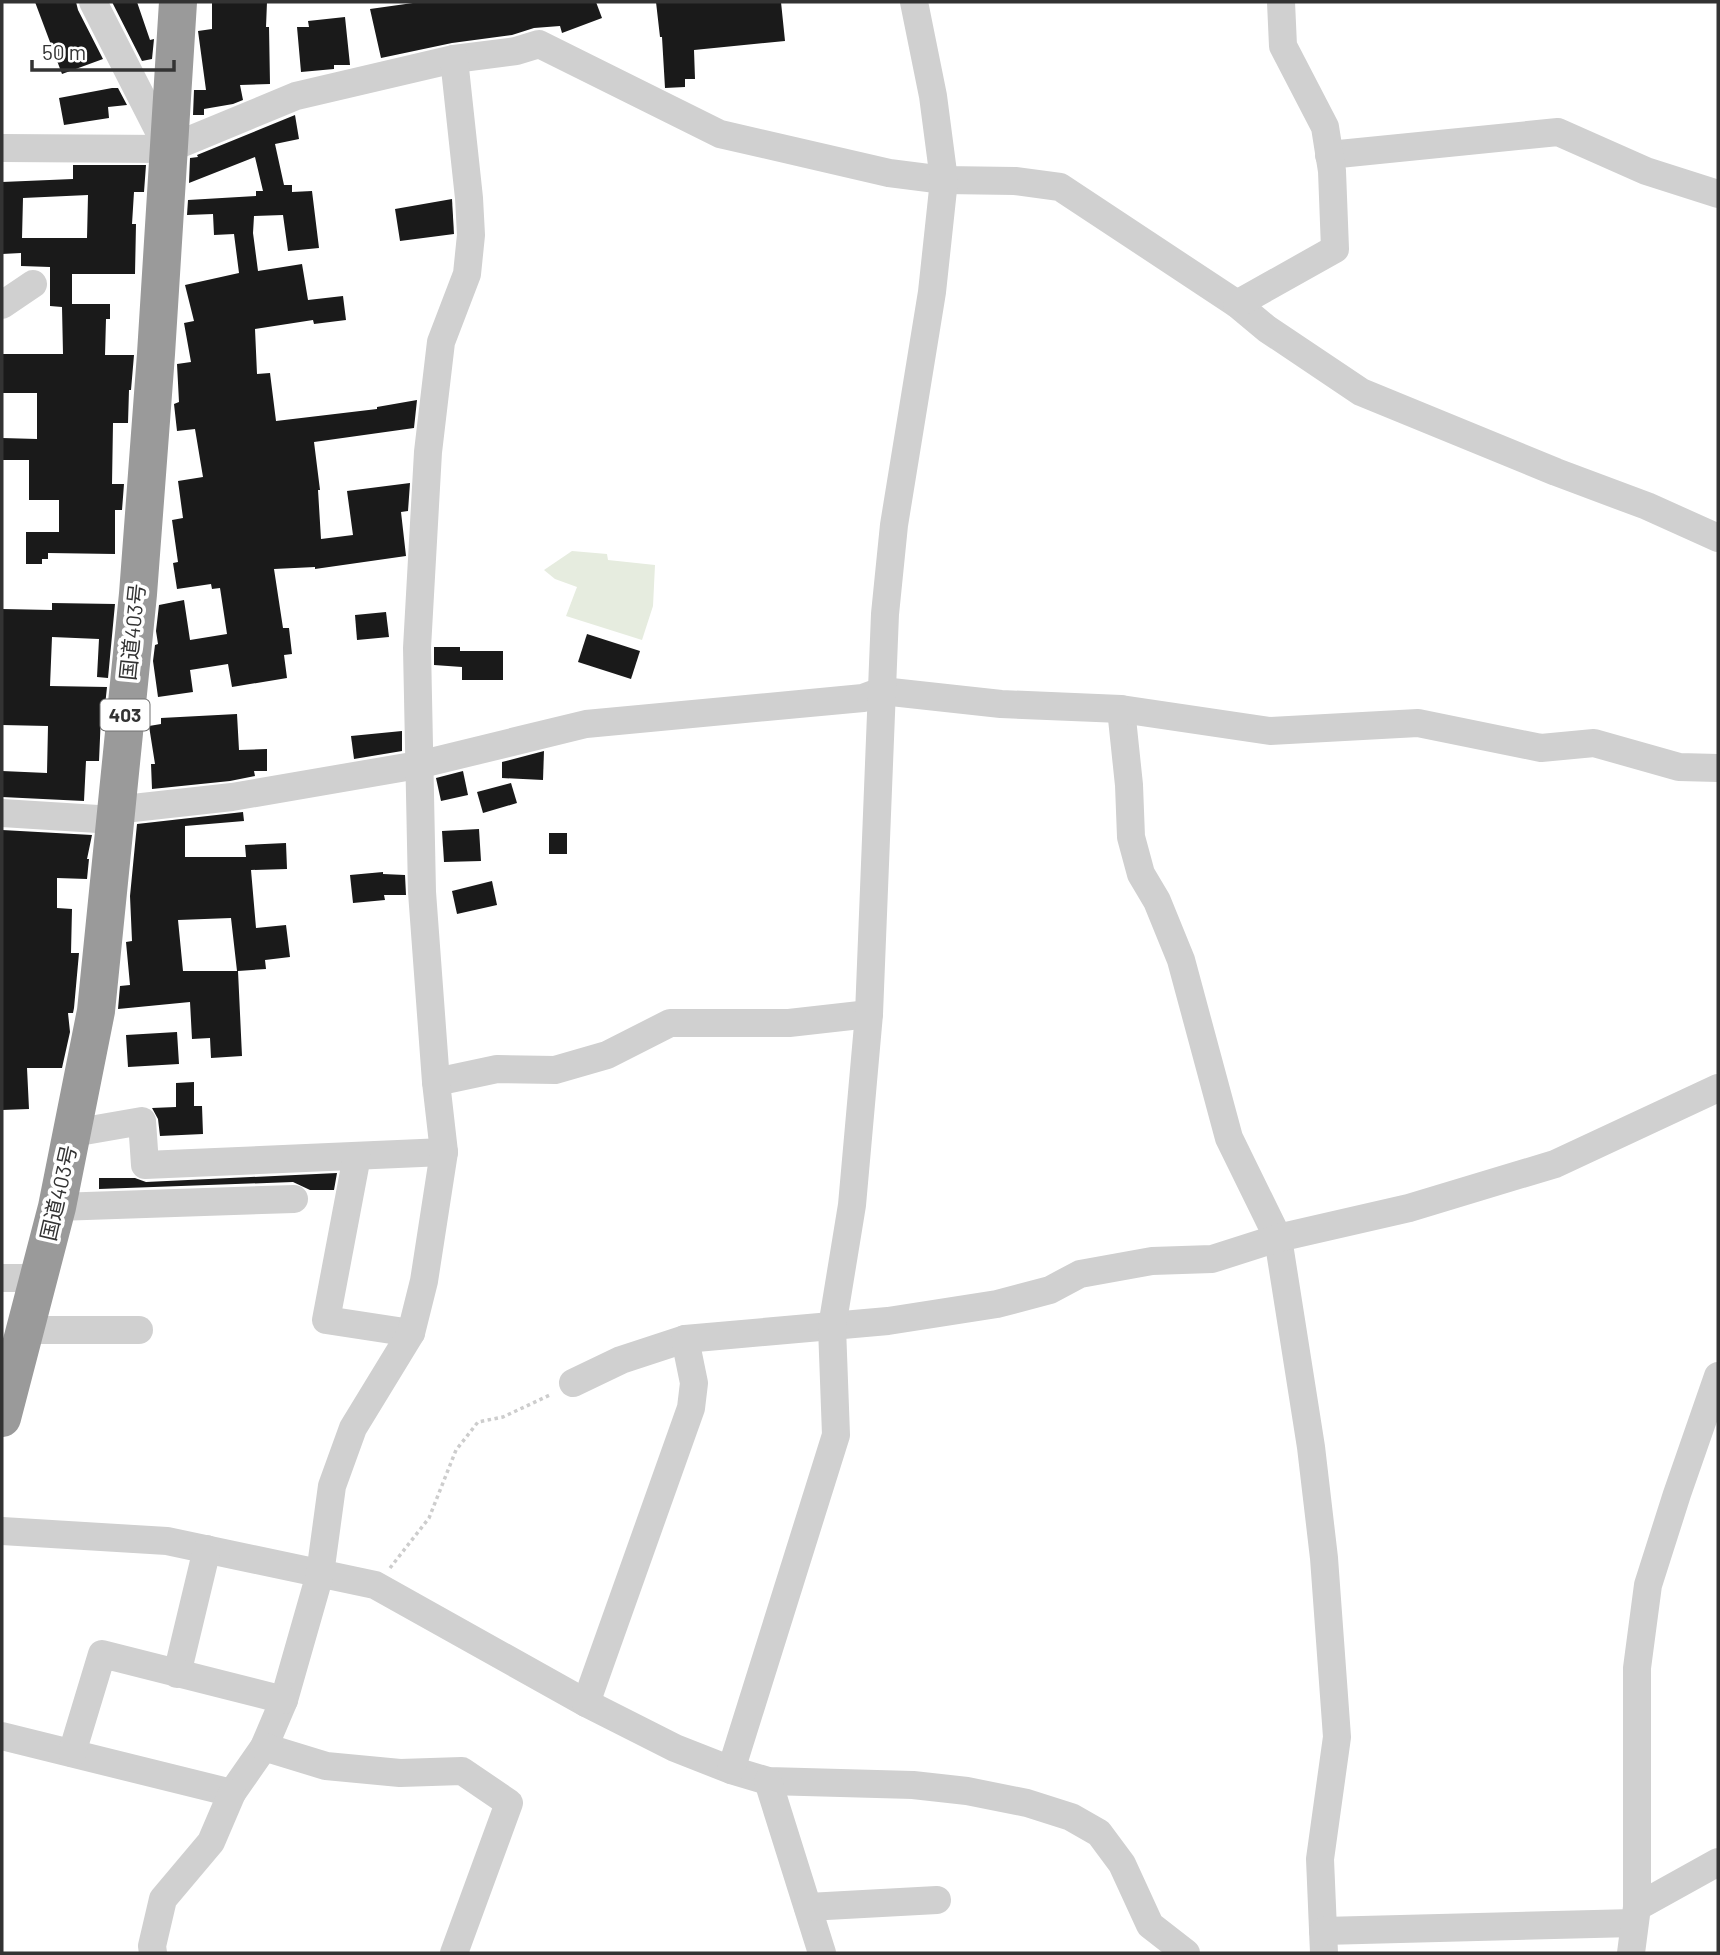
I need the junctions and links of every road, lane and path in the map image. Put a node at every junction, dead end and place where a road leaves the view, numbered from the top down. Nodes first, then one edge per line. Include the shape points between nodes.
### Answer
1 (93, 2) edge
2 (178, 2) edge
3 (914, 2) edge
4 (1281, 2) edge
5 (454, 59) junction
6 (2, 148) edge
7 (168, 149) junction
8 (1329, 155) junction
9 (944, 180) junction
10 (1718, 194) edge
11 (33, 284) dead end
12 (1237, 304) junction
13 (2, 305) edge
14 (1718, 538) edge
15 (882, 691) junction
16 (1121, 709) junction
17 (418, 765) junction
18 (1718, 768) edge
19 (2, 813) edge
20 (114, 815) junction
21 (869, 1014) junction
22 (436, 1082) junction
23 (1718, 1088) edge
24 (73, 1133) junction
25 (444, 1153) junction
26 (357, 1156) junction
27 (294, 1199) dead end
28 (57, 1207) junction
29 (1278, 1238) junction
30 (20, 1278) edge
31 (832, 1327) junction
32 (23, 1330) junction
33 (139, 1330) dead end
34 (411, 1332) junction
35 (685, 1339) junction
36 (1718, 1376) edge
37 (573, 1383) joint
38 (2, 1418) edge
39 (2, 1531) edge
40 (207, 1549) junction
41 (320, 1574) junction
42 (375, 1585) junction
43 (177, 1674) junction
44 (284, 1700) junction
45 (586, 1703) junction
46 (2, 1736) edge
47 (264, 1747) junction
48 (72, 1753) junction
49 (731, 1770) junction
50 (768, 1781) junction
51 (232, 1793) junction
52 (1718, 1862) edge
53 (937, 1900) dead end
54 (808, 1908) junction
55 (1635, 1915) junction
56 (1324, 1942) edge
57 (153, 1953) edge
58 (454, 1953) edge
59 (822, 1953) edge
60 (1186, 1953) edge
61 (1631, 1953) edge

1 - 7 street
2 - 7 highway, 国道403号 / 403
3 - 9 street
4 - 8 street via 1283,47 1325,127
5 - 7 street via 296,96
5 - 9 street via 539,44 720,134 889,173
5 - 17 street via 471,235 467,274 441,342 428,452 416,648
6 - 7 street
7 - 20 highway, 国道403号 / 403 via 138,594
8 - 10 street via 1558,132 1646,171
8 - 12 street via 1335,249
9 - 12 street via 1060,187
9 - 15 street via 932,292 894,525
11 - 13 street
12 - 14 street via 1360,392
15 - 16 street via 1001,704
15 - 17 street via 863,698 586,724
15 - 21 street
16 - 18 street via 1270,731 1418,723 1541,748 1594,743 1679,767
16 - 29 street via 1131,837 1141,874 1181,960 1229,1138
17 - 20 street
17 - 22 street
19 - 20 street
20 - 24 highway, 国道403号 / 403 via 96,1011
21 - 22 street via 789,1023 670,1023 607,1055 555,1070 497,1069
21 - 31 street via 852,1205
22 - 25 street
23 - 29 street via 1555,1164 1409,1208
24 - 26 street via 142,1121 145,1165
24 - 28 highway, 国道403号 / 403
25 - 26 street
25 - 34 street
26 - 34 street via 326,1320
27 - 28 street
28 - 30 highway, 国道403号 / 403
29 - 31 street via 1212,1259 1152,1261 1080,1274 1050,1290 998,1304
29 - 56 street via 1311,1447 1337,1737 1320,1859
30 - 32 highway, 国道403号 / 403
31 - 35 street
31 - 49 street via 835,1435
32 - 33 street
32 - 38 highway, 国道403号 / 403
34 - 41 street via 353,1428 332,1486
35 - 37 street via 621,1360
35 - 45 street via 694,1383 691,1408
36 - 55 street via 1648,1585 1636,1668
37 - 42 path via 503,1417 478,1422 456,1450 429,1518
39 - 40 street via 167,1541
40 - 41 street
40 - 43 street
41 - 42 street
41 - 44 street
42 - 45 street
43 - 44 street
43 - 48 street via 102,1654
44 - 47 street
45 - 49 street via 675,1748
46 - 48 street
47 - 51 street
47 - 58 street via 326,1766 400,1773 462,1771 509,1803
48 - 51 street
49 - 50 street
50 - 54 street
50 - 60 street via 967,1791 1027,1802 1071,1817 1099,1833 1122,1864 1150,1925
51 - 57 street via 211,1842 163,1899
52 - 55 street
53 - 54 street
54 - 59 street
55 - 56 street
55 - 61 street

